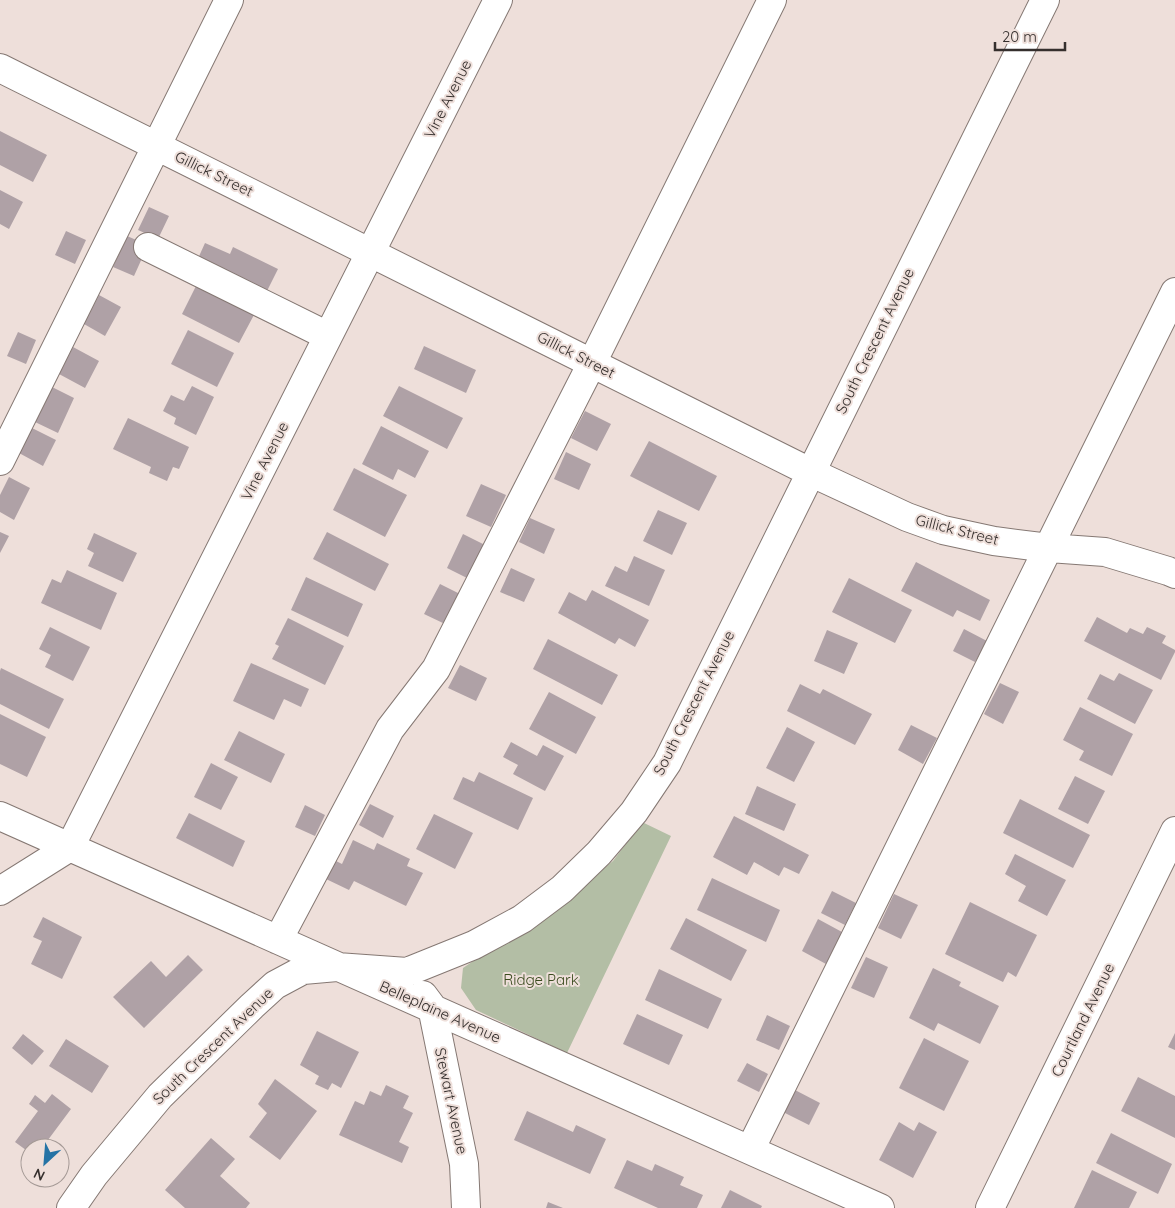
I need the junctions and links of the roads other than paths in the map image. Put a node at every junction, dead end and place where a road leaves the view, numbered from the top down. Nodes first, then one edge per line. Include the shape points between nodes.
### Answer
1 (229, 0) edge
2 (498, 0) edge
3 (772, 0) edge
4 (1044, 0) edge
5 (0, 68) edge
6 (156, 146) junction
7 (148, 247) dead end
8 (371, 252) junction
9 (1175, 292) edge
10 (328, 336) junction
11 (592, 363) junction
12 (0, 461) edge
13 (810, 472) junction
14 (1049, 548) junction
15 (1175, 574) edge
16 (0, 816) edge
17 (1175, 831) edge
18 (70, 847) junction
19 (0, 891) edge
20 (278, 940) junction
21 (337, 967) junction
22 (407, 972) junction
23 (432, 1007) junction
24 (750, 1150) junction
25 (71, 1208) edge
26 (466, 1208) edge
27 (880, 1208) edge
28 (990, 1208) edge

1 - 6 street
2 - 8 street, Vine Avenue
3 - 11 street
4 - 13 street, South Crescent Avenue
5 - 6 street, Gillick Street
6 - 8 street, Gillick Street
6 - 12 street
7 - 10 street
8 - 10 street, Vine Avenue
8 - 11 street, Gillick Street
9 - 14 street
10 - 18 street, Vine Avenue
11 - 13 street, Gillick Street
11 - 20 street via 436,669 390,729
13 - 14 street, Gillick Street via 943,530
13 - 22 street, South Crescent Avenue via 667,763 634,812 562,890 522,919 474,946
14 - 15 street, Gillick Street via 1105,552
14 - 24 street
16 - 18 street, Belleplaine Avenue
17 - 28 street, Courtland Avenue
18 - 19 street
18 - 20 street, Belleplaine Avenue
20 - 21 street, Belleplaine Avenue
21 - 22 street, South Crescent Avenue
21 - 23 street, Belleplaine Avenue
21 - 25 street, South Crescent Avenue via 303,970 275,985 160,1096 94,1175
22 - 23 street, Stewart Avenue
23 - 24 street, Belleplaine Avenue
23 - 26 street, Stewart Avenue via 464,1164
24 - 27 street, Belleplaine Avenue

